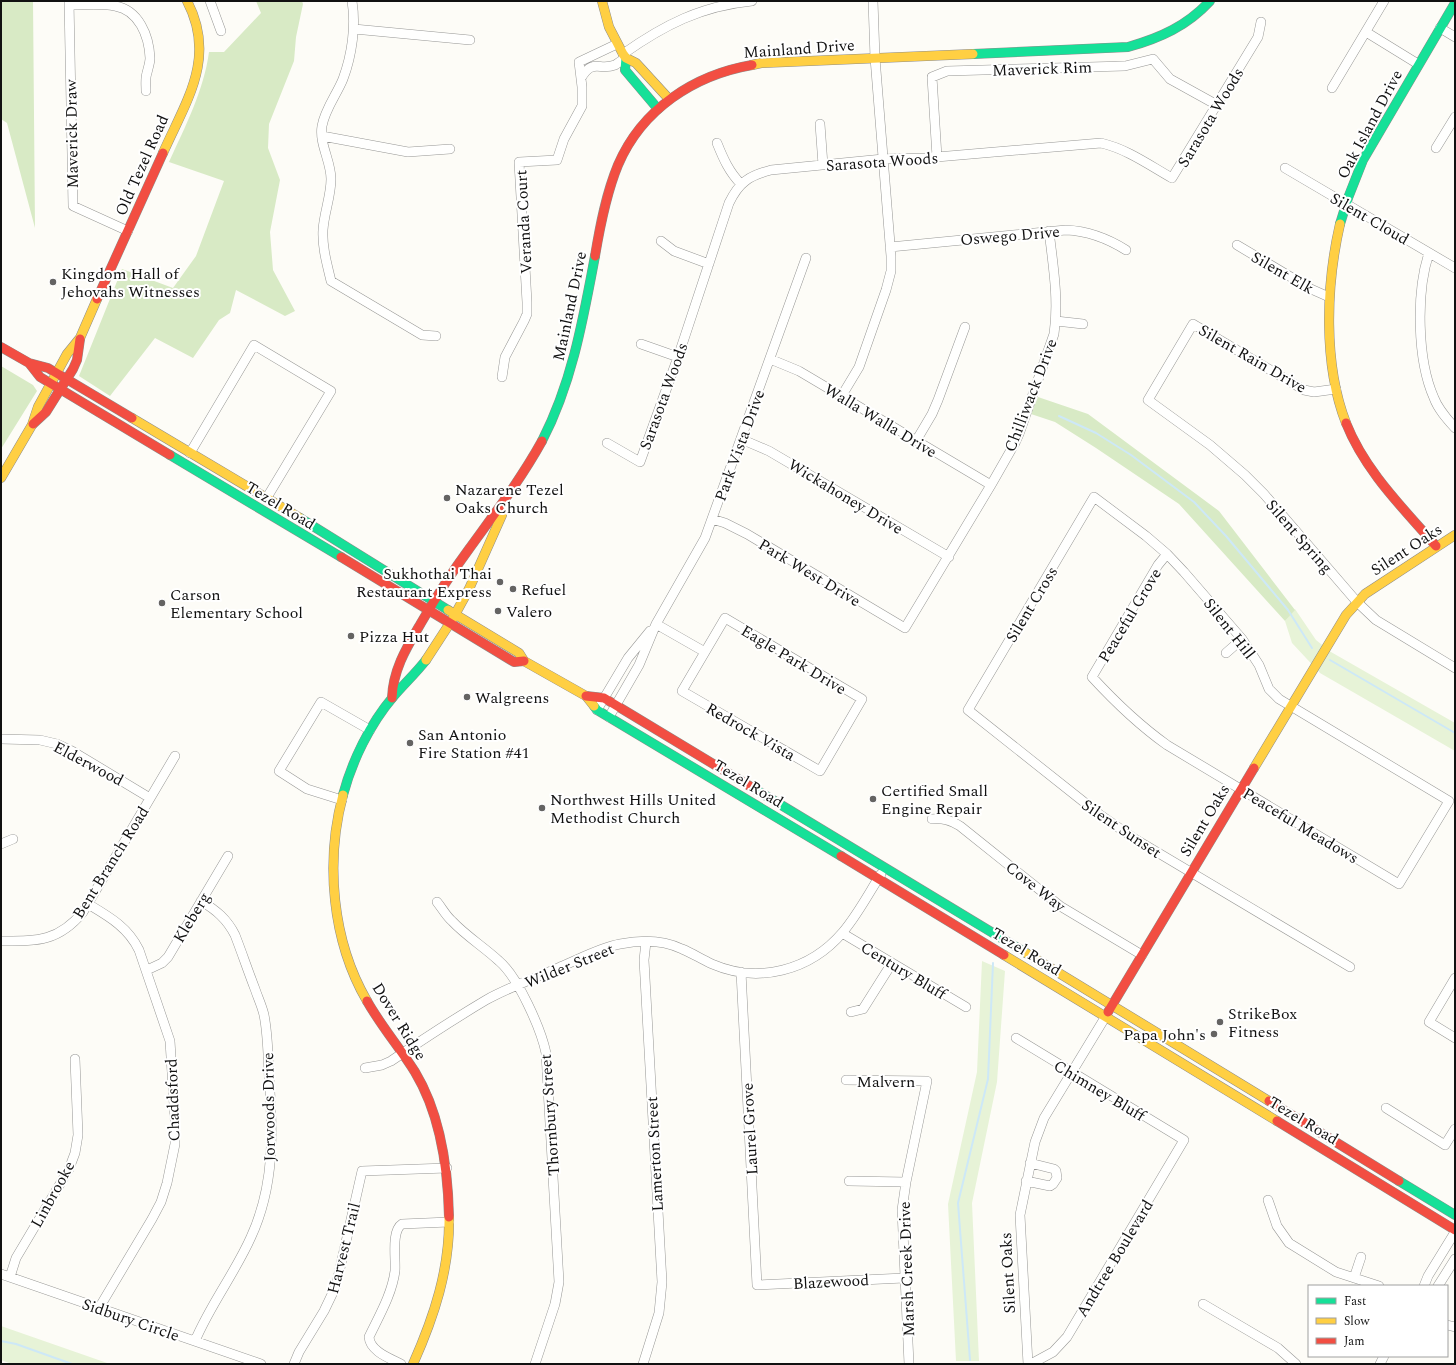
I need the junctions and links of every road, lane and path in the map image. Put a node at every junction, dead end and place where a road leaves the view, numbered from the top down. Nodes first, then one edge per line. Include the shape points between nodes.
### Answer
1 (187, 1) edge
2 (210, 1) edge
3 (352, 1) edge
4 (602, 1) edge
5 (752, 1) edge
6 (873, 1) edge
7 (1210, 1) edge
8 (1384, 1) edge
9 (69, 3) edge
10 (1455, 3) edge
11 (1261, 22) dead end
12 (1440, 28) junction
13 (354, 29) junction
14 (221, 31) dead end
15 (1366, 32) junction
16 (1455, 37) edge
17 (470, 40) dead end
18 (617, 44) junction
19 (624, 56) junction
20 (875, 58) junction
21 (1418, 64) junction
22 (581, 78) junction
23 (1332, 88) dead end
24 (146, 91) dead end
25 (669, 99) junction
26 (1217, 105) junction
27 (658, 108) junction
28 (1455, 117) edge
29 (820, 124) dead end
30 (322, 136) junction
31 (717, 143) dead end
32 (1436, 148) dead end
33 (450, 149) dead end
34 (937, 157) junction
35 (883, 159) junction
36 (823, 165) junction
37 (1286, 168) dead end
38 (741, 184) junction
39 (1346, 205) junction
40 (128, 231) junction
41 (1049, 231) junction
42 (661, 240) dead end
43 (1237, 245) dead end
44 (890, 247) junction
45 (1126, 250) dead end
46 (1429, 253) junction
47 (806, 258) dead end
48 (709, 264) junction
49 (1455, 268) edge
50 (1329, 297) junction
51 (1056, 321) junction
52 (1083, 324) dead end
53 (965, 327) dead end
54 (436, 336) dead end
55 (80, 338) junction
56 (641, 344) dead end
57 (1, 347) edge
58 (678, 357) junction
59 (770, 359) junction
60 (29, 363) junction
61 (57, 373) junction
62 (502, 377) dead end
63 (66, 379) junction
64 (51, 384) junction
65 (1336, 389) junction
66 (60, 390) junction
67 (841, 396) junction
68 (1148, 400) joint
69 (32, 425) junction
70 (1455, 428) edge
71 (741, 439) junction
72 (916, 441) junction
73 (607, 443) dead end
74 (190, 453) junction
75 (1, 478) edge
76 (991, 485) junction
77 (513, 490) junction
78 (1094, 497) joint
79 (266, 498) junction
80 (712, 519) junction
81 (1455, 535) edge
82 (1436, 546) junction
83 (1167, 554) junction
84 (949, 557) junction
85 (434, 602) junction
86 (1356, 602) junction
87 (429, 611) junction
88 (454, 614) junction
89 (449, 623) junction
90 (656, 624) junction
91 (905, 628) joint
92 (1242, 639) junction
93 (705, 652) junction
94 (1226, 653) dead end
95 (524, 661) junction
96 (1455, 668) edge
97 (1092, 677) joint
98 (586, 696) junction
99 (392, 698) junction
100 (604, 698) junction
101 (616, 705) junction
102 (1290, 706) junction
103 (597, 710) junction
104 (968, 710) joint
105 (608, 716) junction
106 (370, 730) junction
107 (1, 739) edge
108 (175, 756) dead end
109 (820, 771) joint
110 (1240, 789) junction
111 (150, 798) junction
112 (342, 800) junction
113 (932, 819) dead end
114 (13, 839) dead end
115 (1, 844) edge
116 (228, 856) dead end
117 (885, 868) junction
118 (1191, 873) junction
119 (878, 878) junction
120 (1398, 884) joint
121 (201, 901) junction
122 (437, 902) dead end
123 (88, 904) junction
124 (842, 933) junction
125 (1, 941) edge
126 (646, 942) junction
127 (1142, 955) junction
128 (892, 963) junction
129 (1350, 967) dead end
130 (146, 970) junction
131 (741, 972) junction
132 (1455, 978) edge
133 (518, 986) junction
134 (1112, 1005) junction
135 (966, 1007) dead end
136 (851, 1012) dead end
137 (1106, 1016) junction
138 (1016, 1038) dead end
139 (1455, 1038) edge
140 (402, 1054) junction
141 (75, 1060) dead end
142 (365, 1068) dead end
143 (1071, 1073) junction
144 (846, 1080) dead end
145 (927, 1081) joint
146 (1386, 1108) dead end
147 (1455, 1129) edge
148 (1184, 1140) joint
149 (1030, 1163) junction
150 (447, 1168) junction
151 (849, 1180) dead end
152 (1026, 1181) junction
153 (906, 1182) junction
154 (1268, 1200) dead end
155 (1455, 1215) edge
156 (450, 1222) junction
157 (1455, 1231) edge
158 (1361, 1257) dead end
159 (1455, 1259) edge
160 (5, 1275) edge
161 (904, 1278) junction
162 (1354, 1278) junction
163 (757, 1285) joint
164 (1376, 1285) edge
165 (1424, 1285) edge
166 (1439, 1285) edge
167 (1203, 1304) dead end
168 (99, 1308) junction
169 (195, 1341) junction
170 (262, 1364) edge
171 (294, 1364) edge
172 (401, 1364) edge
173 (413, 1364) edge
174 (535, 1364) edge
175 (643, 1364) edge
176 (909, 1364) edge
177 (1028, 1364) edge
178 (1031, 1364) edge
179 (1296, 1364) edge

1 - 40 main road, Old Tezel Road via 199,32 198,71
2 - 14 street
3 - 13 street
4 - 18 main road
5 - 19 street via 715,7 680,19 648,37
6 - 20 street
7 - 20 main road, Mainland Drive via 1181,27 1146,43 1128,47
8 - 15 street
9 - 24 street via 116,6 127,10 135,17 142,25 149,45
9 - 40 street, Maverick Draw via 73,206
10 - 12 main road, Oak Island Drive
11 - 26 street, Sarasota Woods via 1258,37
12 - 16 street
12 - 21 main road, Oak Island Drive
13 - 17 street
13 - 30 street via 343,78 324,117
15 - 21 street
15 - 23 street
18 - 19 main road
18 - 22 street, Veranda Court via 579,62
19 - 22 street via 616,65 588,68
19 - 25 main road via 636,62
19 - 27 main road via 625,70
20 - 25 main road, Mainland Drive via 761,63 737,67 714,73
20 - 35 street
21 - 39 main road, Oak Island Drive via 1366,154
22 - 62 street, Veranda Court via 582,106 564,139 557,160 519,162 527,314 505,356
25 - 27 main road, Mainland Drive
26 - 34 street, Sarasota Woods via 1172,178 1124,150 1101,143
26 - 34 street, Maverick Rim via 1170,78 1153,59 1125,66 946,72 932,77
27 - 77 main road, Mainland Drive via 633,136 616,169 606,199 571,372 550,425
28 - 32 street
29 - 36 street
30 - 33 street via 403,151
30 - 54 street via 331,181 322,231 331,281 422,335
31 - 38 street via 731,172
34 - 35 street, Sarasota Woods
35 - 36 street, Sarasota Woods
35 - 44 street
36 - 38 street, Sarasota Woods via 771,170 757,174
37 - 39 street, Silent Cloud
38 - 48 street, Sarasota Woods via 729,203
39 - 46 street, Silent Cloud
39 - 50 main road, Oak Island Drive via 1334,247
40 - 55 main road, Old Tezel Road
41 - 44 street, Oswego Drive
41 - 45 street, Oswego Drive via 1087,232 1107,239
41 - 51 street, Chilliwack Drive
42 - 48 street via 674,251
43 - 50 street, Silent Elk
44 - 67 street via 891,271 886,290 859,367
46 - 49 street, Silent Cloud
46 - 70 street via 1420,303 1425,370 1434,398
47 - 59 street, Park Vista Drive
48 - 58 street, Sarasota Woods
50 - 65 main road, Oak Island Drive via 1329,328
51 - 52 street
51 - 76 street, Chilliwack Drive via 1051,344 1019,434
53 - 72 street via 932,414
55 - 61 main road, Old Tezel Road via 67,354
55 - 63 main road, Old Tezel Road via 77,360
56 - 58 street
57 - 60 main road, Tezel Road
58 - 73 street, Sarasota Woods via 640,462
59 - 67 street, Walla Walla Drive via 799,371
59 - 71 street, Park Vista Drive
60 - 61 main road, Tezel Road
60 - 64 main road, Tezel Road via 40,377
61 - 63 main road, Tezel Road
61 - 64 main road, Old Tezel Road
63 - 66 main road, Old Tezel Road
63 - 74 main road, Tezel Road
64 - 66 main road, Tezel Road
64 - 69 main road, Old Tezel Road via 38,406
65 - 68 street, Silent Rain Drive via 1314,392 1304,390 1193,324
65 - 82 main road, Oak Island Drive via 1345,422 1366,462
66 - 69 main road, Old Tezel Road via 46,412
66 - 87 main road, Tezel Road
67 - 72 street, Walla Walla Drive
68 - 86 street, Silent Spring via 1246,475
69 - 75 main road, Old Tezel Road
71 - 80 street, Park Vista Drive
71 - 84 street, Wickahoney Drive via 769,451
72 - 76 street, Walla Walla Drive
74 - 79 main road, Tezel Road
74 - 79 street via 254,345 332,391
76 - 84 street, Chilliwack Drive
77 - 85 main road, Mainland Drive via 455,568
77 - 88 main road, Mainland Drive via 474,579
78 - 83 street, Silent Hill
78 - 104 street, Silent Cross
79 - 85 main road, Tezel Road
80 - 90 street, Park Vista Drive via 700,549
80 - 91 street, Park West Drive via 747,534
81 - 82 main road, Silent Oaks
82 - 86 main road, Silent Oaks
83 - 92 street, Silent Hill
83 - 97 street, Peaceful Grove
84 - 91 street, Chilliwack Drive
85 - 87 main road, Dover Ridge
85 - 88 main road, Tezel Road
86 - 96 street, Silent Spring via 1385,626
86 - 102 main road, Silent Oaks
87 - 89 main road, Tezel Road
87 - 99 main road, Dover Ridge via 405,650 392,684
88 - 89 main road, Dover Ridge
88 - 95 main road, Tezel Road via 519,653
89 - 95 main road, Tezel Road via 514,662
89 - 99 main road, Dover Ridge via 425,662
90 - 93 street
90 - 100 street, Park Vista Drive via 628,658
90 - 101 street, Park Vista Drive via 639,665
92 - 94 street
92 - 102 street, Silent Hill via 1259,664 1268,688
93 - 109 street, Redrock Vista via 682,690
93 - 109 street, Eagle Park Drive via 725,618 862,699
95 - 98 main road, Tezel Road
97 - 110 street, Peaceful Meadows via 1114,701 1152,734
98 - 100 main road, Tezel Road
98 - 103 main road, Tezel Road
99 - 106 main road, Dover Ridge
100 - 101 main road, Tezel Road
100 - 103 street, Park Vista Drive
101 - 105 street, Park Vista Drive
101 - 117 main road, Tezel Road
102 - 110 main road, Silent Oaks
102 - 120 street, Silent Hill via 1449,801
103 - 105 main road, Tezel Road
104 - 118 street, Silent Sunset via 1098,814
105 - 119 main road, Tezel Road
106 - 112 main road, Dover Ridge via 358,754
106 - 112 street via 321,702 279,771 306,789
107 - 111 street, Elderwood via 40,740 57,744
108 - 111 street, Bent Branch Road
110 - 118 main road, Silent Oaks
110 - 120 street, Peaceful Meadows
111 - 123 street, Bent Branch Road
112 - 140 main road, Dover Ridge via 335,840 334,880 340,926 362,992
113 - 127 street, Cove Way via 951,820 1060,906
114 - 115 street
116 - 121 street, Kleberg
117 - 119 street, Wilder Street
117 - 134 main road, Tezel Road
118 - 127 main road, Silent Oaks
118 - 129 street, Silent Sunset
119 - 124 street, Wilder Street
119 - 137 main road, Tezel Road
121 - 130 street, Kleberg via 168,957 162,963
121 - 169 street, Jorwoods Drive via 218,912 232,929 263,1014 272,1151 262,1208 252,1236
122 - 133 street, Thornbury Street via 451,920 500,961
123 - 125 street, Bent Branch Road via 72,924 54,935 32,941
123 - 130 street, Chaddsford via 124,928 135,943
124 - 128 street, Century Bluff
124 - 131 street, Wilder Street via 818,955 798,965 765,974
126 - 131 street, Wilder Street via 660,942 686,950 715,965
126 - 133 street, Wilder Street via 630,942 609,947
126 - 175 street, Lamerton Street via 644,960 662,1282 659,1313
127 - 134 main road, Silent Oaks
128 - 135 street, Century Bluff
128 - 136 street via 864,1010
130 - 168 street, Chaddsford via 170,1041 175,1144 165,1189 152,1219
131 - 163 street, Laurel Grove
132 - 139 street via 1429,1022
133 - 140 street, Wilder Street via 486,1000
133 - 174 street, Thornbury Street via 539,1030 546,1053 559,1282 555,1304
134 - 137 main road, Silent Oaks
134 - 155 main road, Tezel Road
137 - 143 street, Silent Oaks
137 - 157 main road, Tezel Road
138 - 143 street, Chimney Bluff
140 - 142 street, Wilder Street via 382,1065
140 - 150 main road, Dover Ridge via 426,1094 437,1125
141 - 160 street, Linbrooke via 78,1135 75,1153 69,1169
143 - 148 street, Chimney Bluff
143 - 149 street, Silent Oaks via 1038,1130
144 - 145 street, Malvern
145 - 153 street, Marsh Creek Drive
146 - 147 street via 1445,1145
148 - 178 street, Andtree Boulevard via 1067,1337 1053,1352
149 - 152 street, Silent Oaks
149 - 152 street via 1054,1169 1057,1178 1050,1186
150 - 156 main road, Dover Ridge
150 - 171 street, Harvest Trail via 362,1171 336,1286
151 - 153 street
152 - 177 street, Silent Oaks via 1020,1220
153 - 161 street, Marsh Creek Drive via 902,1210
154 - 162 street via 1277,1226 1289,1243 1336,1272
156 - 172 street via 402,1224 397,1230 395,1271 385,1306 369,1337 374,1348
156 - 173 main road, Dover Ridge via 447,1258 440,1292 431,1324
157 - 165 street
158 - 162 street
159 - 166 street
160 - 168 street, Sidbury Circle
161 - 163 street, Blazewood
161 - 176 street, Marsh Creek Drive
162 - 164 street
167 - 179 street via 1278,1348
168 - 169 street, Sidbury Circle
169 - 170 street, Sidbury Circle

